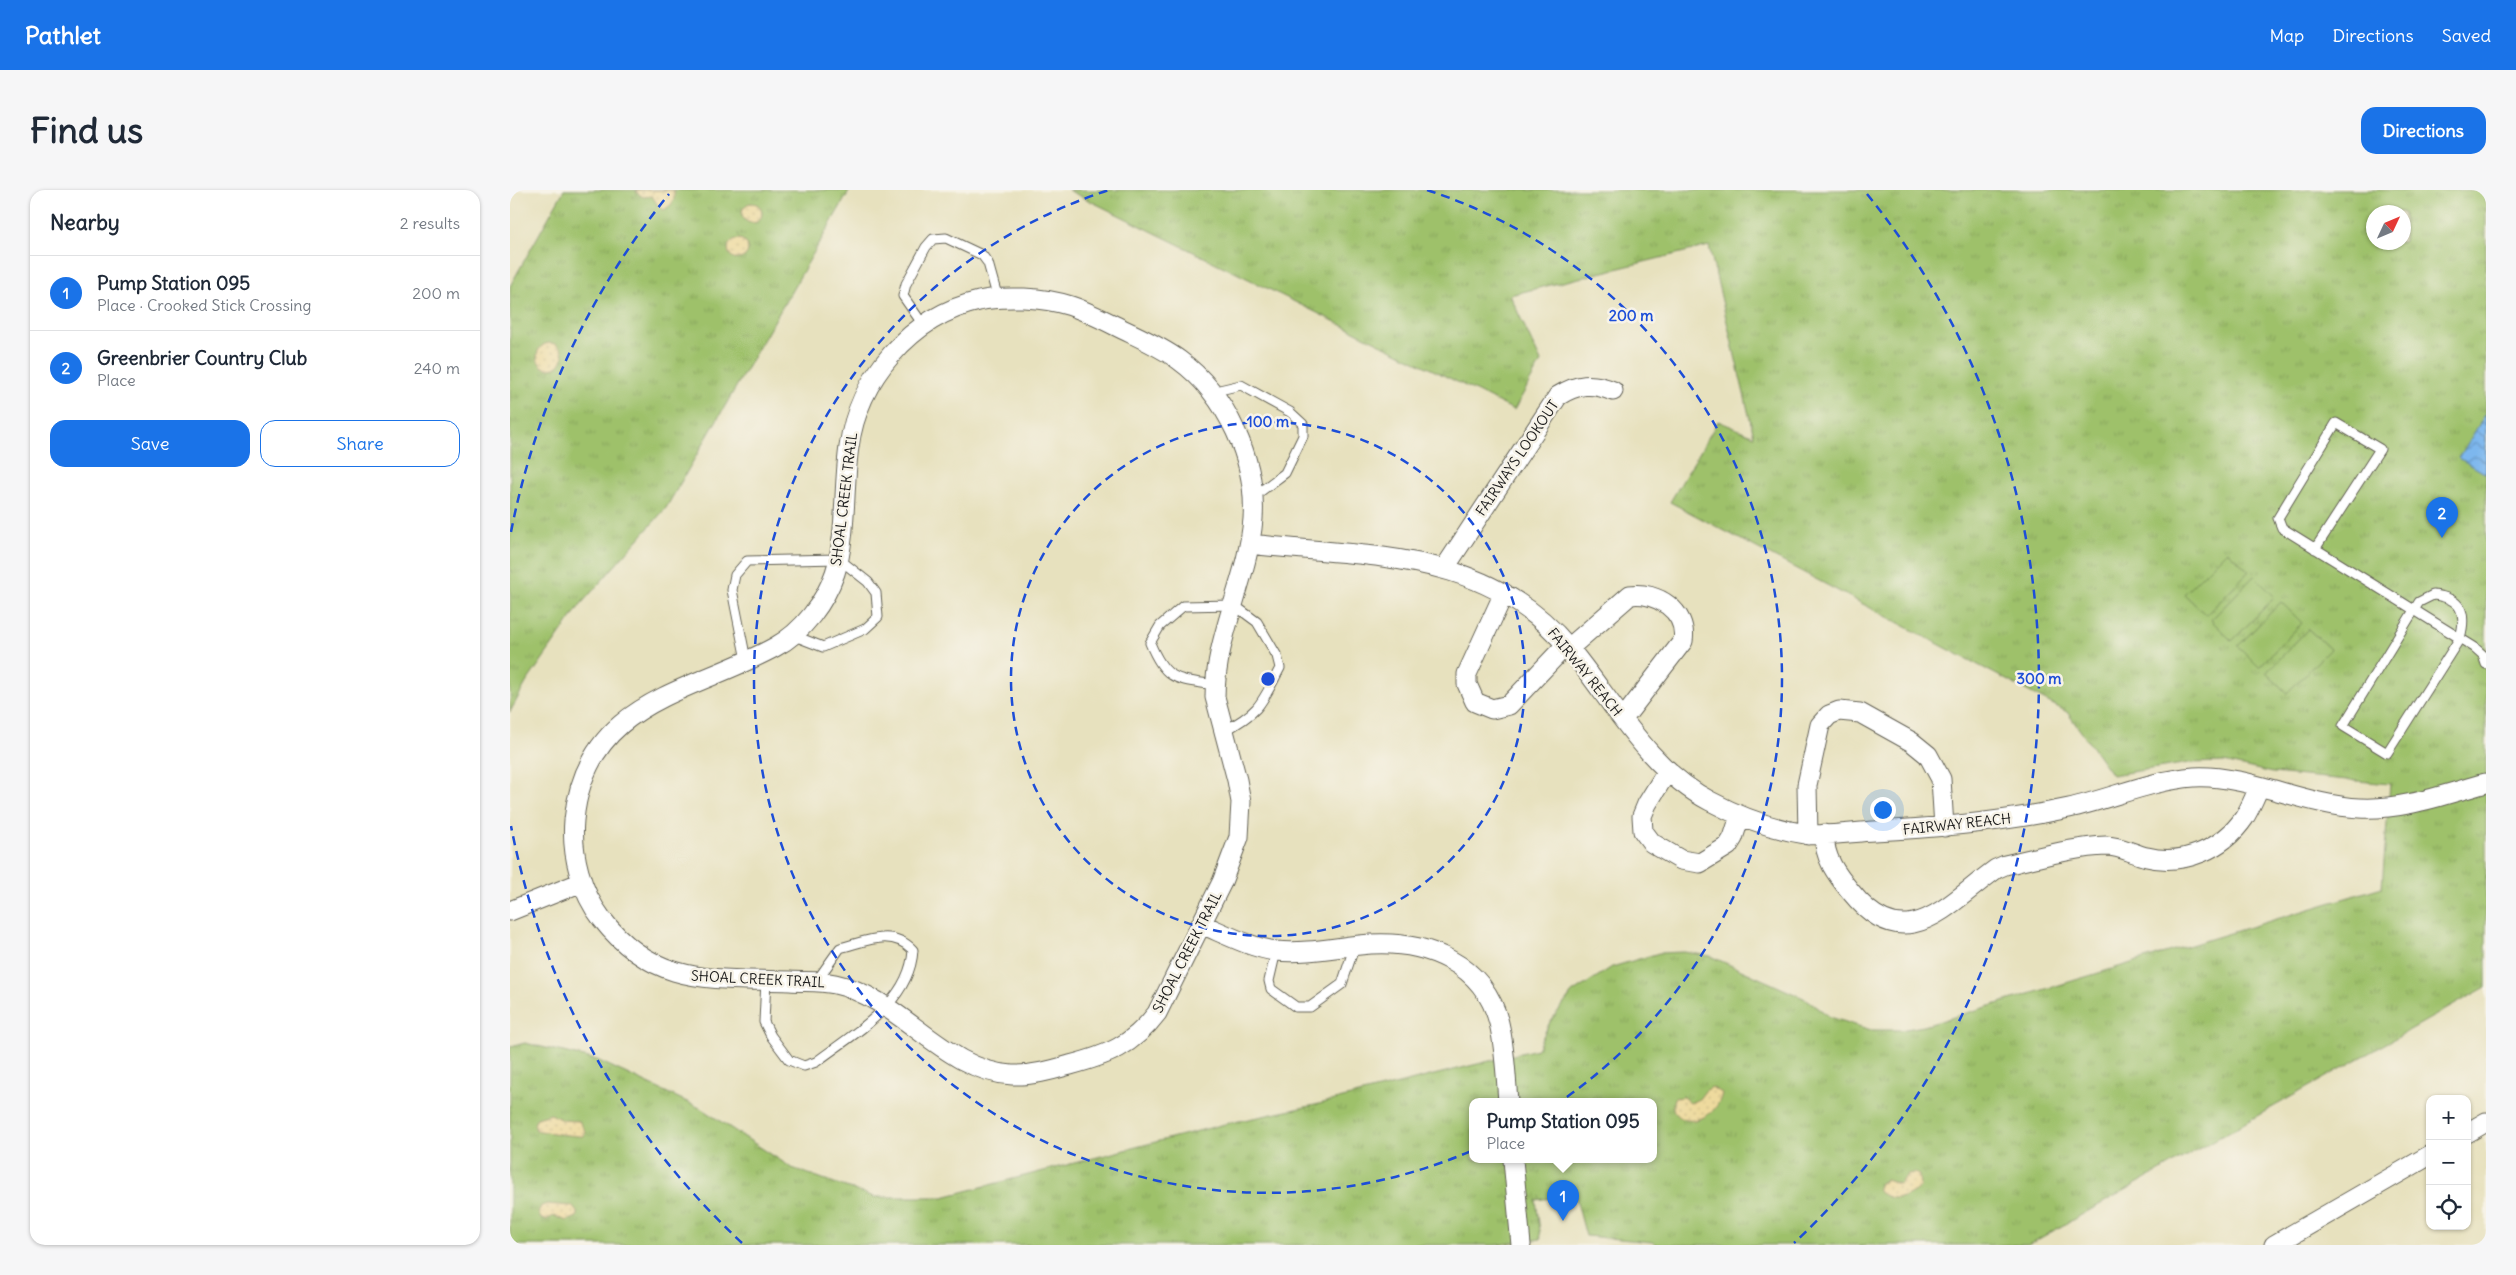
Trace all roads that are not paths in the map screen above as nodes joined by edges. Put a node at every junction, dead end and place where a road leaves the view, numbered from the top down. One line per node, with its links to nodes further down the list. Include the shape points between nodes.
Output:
1 (998, 298): 2 (street, SHOAL CREEK TRAIL, via 952,309); 2 (lane, via 988,263 982,255 946,238 933,239 906,284 903,296); 4 (street, SHOAL CREEK TRAIL, via 1049,299 1070,304 1159,347 1200,377)
2 (924, 326): 8 (street, SHOAL CREEK TRAIL, via 885,361 866,391 853,422)
3 (1613, 391): 9 (street, FAIRWAYS LOOKOUT, via 1584,384 1558,396)
4 (1211, 392): 5 (street, SHOAL CREEK TRAIL, via 1228,416 1240,443); 5 (lane, via 1242,385 1290,412 1303,424 1303,436 1285,473)
5 (1253, 497): 6 (street, SHOAL CREEK TRAIL)
6 (1250, 544): 9 (street, FAIRWAY REACH, via 1406,559); 11 (street, SHOAL CREEK TRAIL)
7 (2315, 549): 7 (lane, via 2380,449 2336,422 2278,518 2282,528); 12 (lane)
8 (839, 559): 13 (street, SHOAL CREEK TRAIL, via 819,605); 13 (lane, via 868,582 876,593 878,617 865,629 823,647); 16 (lane, via 747,561 735,574 732,590)
9 (1444, 569): 10 (street, FAIRWAY REACH)
10 (1504, 593): 15 (street, FAIRWAY REACH, via 1543,621); 15 (street, via 1467,674 1466,684 1475,702 1492,709 1509,705)
11 (1234, 605): 18 (street, SHOAL CREEK TRAIL); 18 (lane, via 1184,606 1160,626 1150,643 1158,662 1175,678); 20 (lane, via 1257,622 1277,656 1280,668 1261,706 1248,718)
12 (2414, 610): 14 (lane); 14 (lane, via 2419,602 2432,595 2452,600 2462,610 2465,621); 14 (lane, via 2343,726 2387,753)
13 (792, 635): 16 (street, SHOAL CREEK TRAIL, via 776,647)
14 (2460, 638): 17 (lane, via 2474,647)
15 (1567, 647): 19 (street, FAIRWAY REACH); 19 (street, via 1630,595 1642,593 1651,596 1673,609 1681,618 1683,641)
16 (746, 660): 27 (street, SHOAL CREEK TRAIL, via 654,700 627,718 604,742 582,781 576,804 574,846)
17 (2486, 664)
18 (1215, 685): 20 (street, SHOAL CREEK TRAIL)
19 (1623, 719): 21 (street, FAIRWAY REACH)
20 (1223, 732): 29 (street, SHOAL CREEK TRAIL, via 1240,794 1240,830 1234,854)
21 (1668, 770): 24 (street, FAIRWAY REACH, via 1705,799); 24 (street, via 1642,816 1642,831 1652,843 1681,860 1700,862 1728,846)
22 (2486, 783): 23 (street, FAIRWAY REACH, via 2436,799 2375,808 2319,802)
23 (2259, 788): 25 (street, FAIRWAY REACH, via 2227,779 2194,777 2021,818); 26 (street, via 2236,828 2222,841 2198,854 2166,860 2106,846 2005,865 1930,918 1914,923 1892,923 1864,909 1831,868)
24 (1740, 816): 26 (street, FAIRWAY REACH)
25 (1944, 827): 26 (street, FAIRWAY REACH); 26 (street, via 1941,780 1928,755 1912,742 1860,713 1839,711 1829,715 1820,725 1807,785)
26 (1816, 834)
27 (582, 882): 28 (street); 32 (street, SHOAL CREEK TRAIL, via 598,914 615,935 630,949 660,967 690,976)
28 (510, 911)
29 (1201, 924): 31 (street, via 1258,947); 34 (street, SHOAL CREEK TRAIL, via 1157,1013 1146,1027 1119,1049 1090,1060 1021,1075 977,1068)
30 (1355, 946): 31 (street); 31 (lane, via 1342,984 1310,1007 1296,1007 1271,989 1269,981); 35 (street, via 1407,944 1425,948 1448,958 1466,971 1481,987 1499,1023)
31 (1276, 950)
32 (766, 980): 33 (street, SHOAL CREEK TRAIL); 34 (lane, via 764,1022 789,1060 804,1066 816,1062)
33 (816, 982): 34 (street, SHOAL CREEK TRAIL, via 836,984); 34 (lane, via 840,948 890,936 904,940 913,950 912,968)
34 (888, 1008)
35 (1508, 1098)
36 (2486, 1122): 37 (street)
37 (2471, 1131)
38 (2426, 1157): 41 (street)
39 (1513, 1163): 40 (street)
40 (1521, 1245)
41 (2274, 1245)

